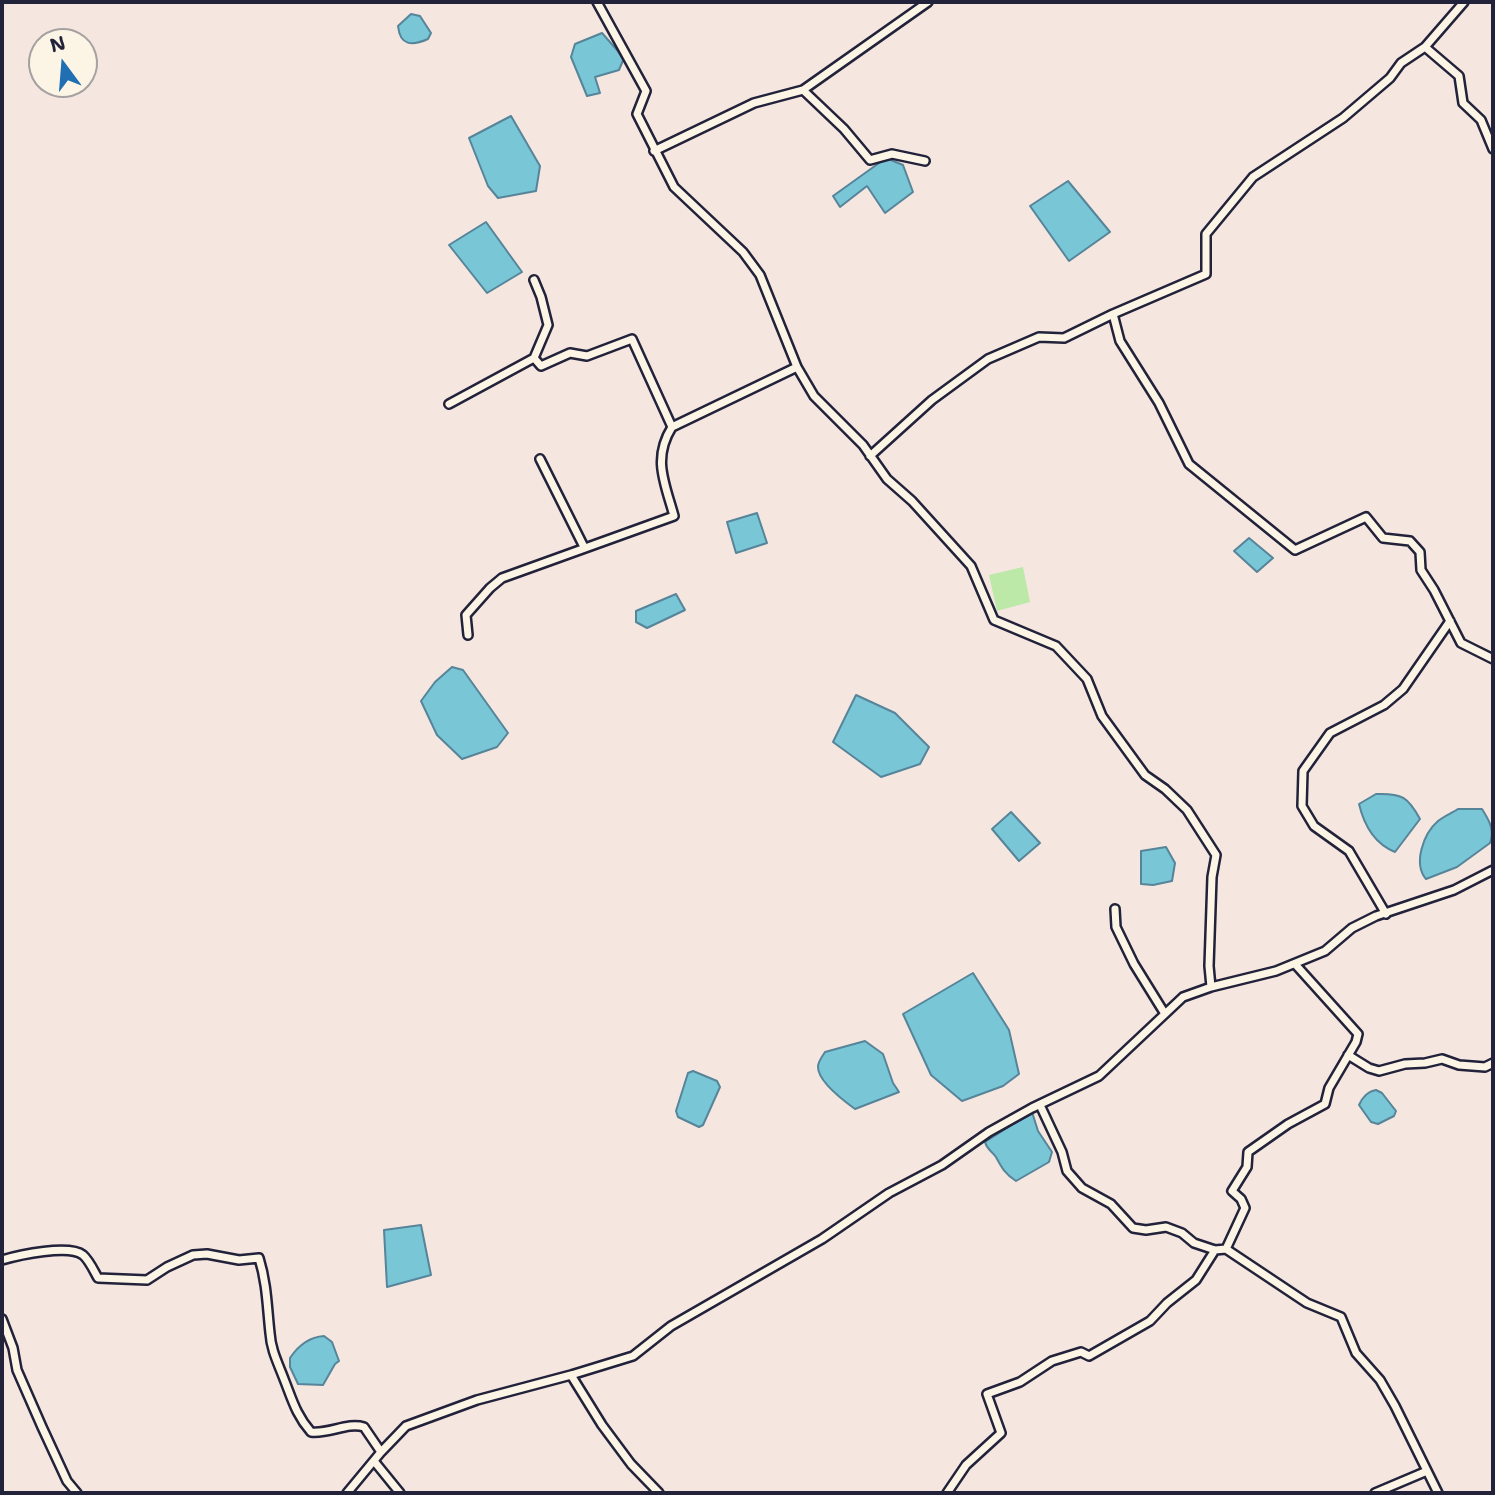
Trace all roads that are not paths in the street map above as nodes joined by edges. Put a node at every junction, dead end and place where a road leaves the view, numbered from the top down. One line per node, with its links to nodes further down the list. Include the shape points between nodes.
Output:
1 (597, 2): 7 (street, via 646,90 637,114)
2 (928, 2): 5 (street)
3 (1464, 2): 4 (street)
4 (1425, 47): 6 (street, via 1459,76 1464,103 1481,120); 10 (street, via 1401,63 1343,118 1254,177 1206,234 1206,274)
5 (803, 90): 7 (street, via 754,103); 8 (street, via 870,160 892,154)
6 (1493, 149)
7 (654, 151): 12 (street, via 674,187 760,275)
8 (925, 161)
9 (534, 280): 11 (street, via 548,325)
10 (1113, 314): 15 (street, via 1064,338 1039,337 988,359 932,400); 18 (street, via 1120,341 1159,403 1189,464 1295,550 1366,517 1383,538 1410,541 1420,552 1421,570)
11 (534, 358): 13 (street); 14 (street, via 541,366 570,353 587,356 632,340)
12 (797, 367): 14 (street); 15 (street, via 814,396)
13 (449, 404)
14 (672, 427): 17 (street, via 660,462 674,516)
15 (870, 456): 25 (street, via 971,566 993,620 1056,646 1087,679 1102,716 1145,775 1187,810 1216,855)
16 (540, 459): 17 (street)
17 (584, 547): 19 (street, via 502,578 466,615)
18 (1450, 621): 20 (street, via 1461,643); 23 (street, via 1403,689 1384,705 1331,733 1303,771 1302,806 1314,825 1349,851)
19 (468, 635)
20 (1493, 659)
21 (1493, 870): 23 (street, via 1454,890)
22 (1115, 909): 26 (street, via 1116,927)
23 (1386, 914): 24 (street, via 1352,928 1325,951)
24 (1295, 964): 25 (street); 27 (street, via 1358,1034)
25 (1210, 987): 26 (street, via 1183,997)
26 (1165, 1014): 29 (street, via 1099,1076)
27 (1348, 1055): 28 (street, via 1379,1071 1442,1059 1459,1065 1485,1067); 30 (street, via 1325,1104 1248,1152 1247,1167 1232,1191 1245,1208)
28 (1493, 1063)
29 (1040, 1105): 31 (street, via 1067,1171 1082,1188 1111,1204 1133,1228 1166,1227); 34 (street, via 889,1193 781,1265 671,1326 633,1356)
30 (1226, 1249): 31 (street); 37 (street, via 1307,1303 1341,1317 1356,1353 1387,1392)
31 (1215, 1250): 42 (street, via 1196,1280 1150,1321 1089,1356 1081,1352 1052,1361 1020,1382 987,1394 1001,1433 966,1465)
32 (2, 1260): 35 (street, via 35,1252 74,1251 84,1255 98,1278 147,1280 193,1255 259,1258 274,1358 301,1420 311,1432 364,1427)
33 (2, 1320): 38 (street, via 37,1416)
34 (571, 1375): 35 (street, via 477,1400 405,1426); 41 (street, via 631,1464)
35 (381, 1452): 36 (street)
36 (373, 1461): 39 (street); 40 (street)
37 (1427, 1471): 43 (street); 44 (street)
38 (77, 1493)
39 (347, 1493)
40 (400, 1493)
41 (659, 1493)
42 (947, 1493)
43 (1375, 1493)
44 (1438, 1493)

